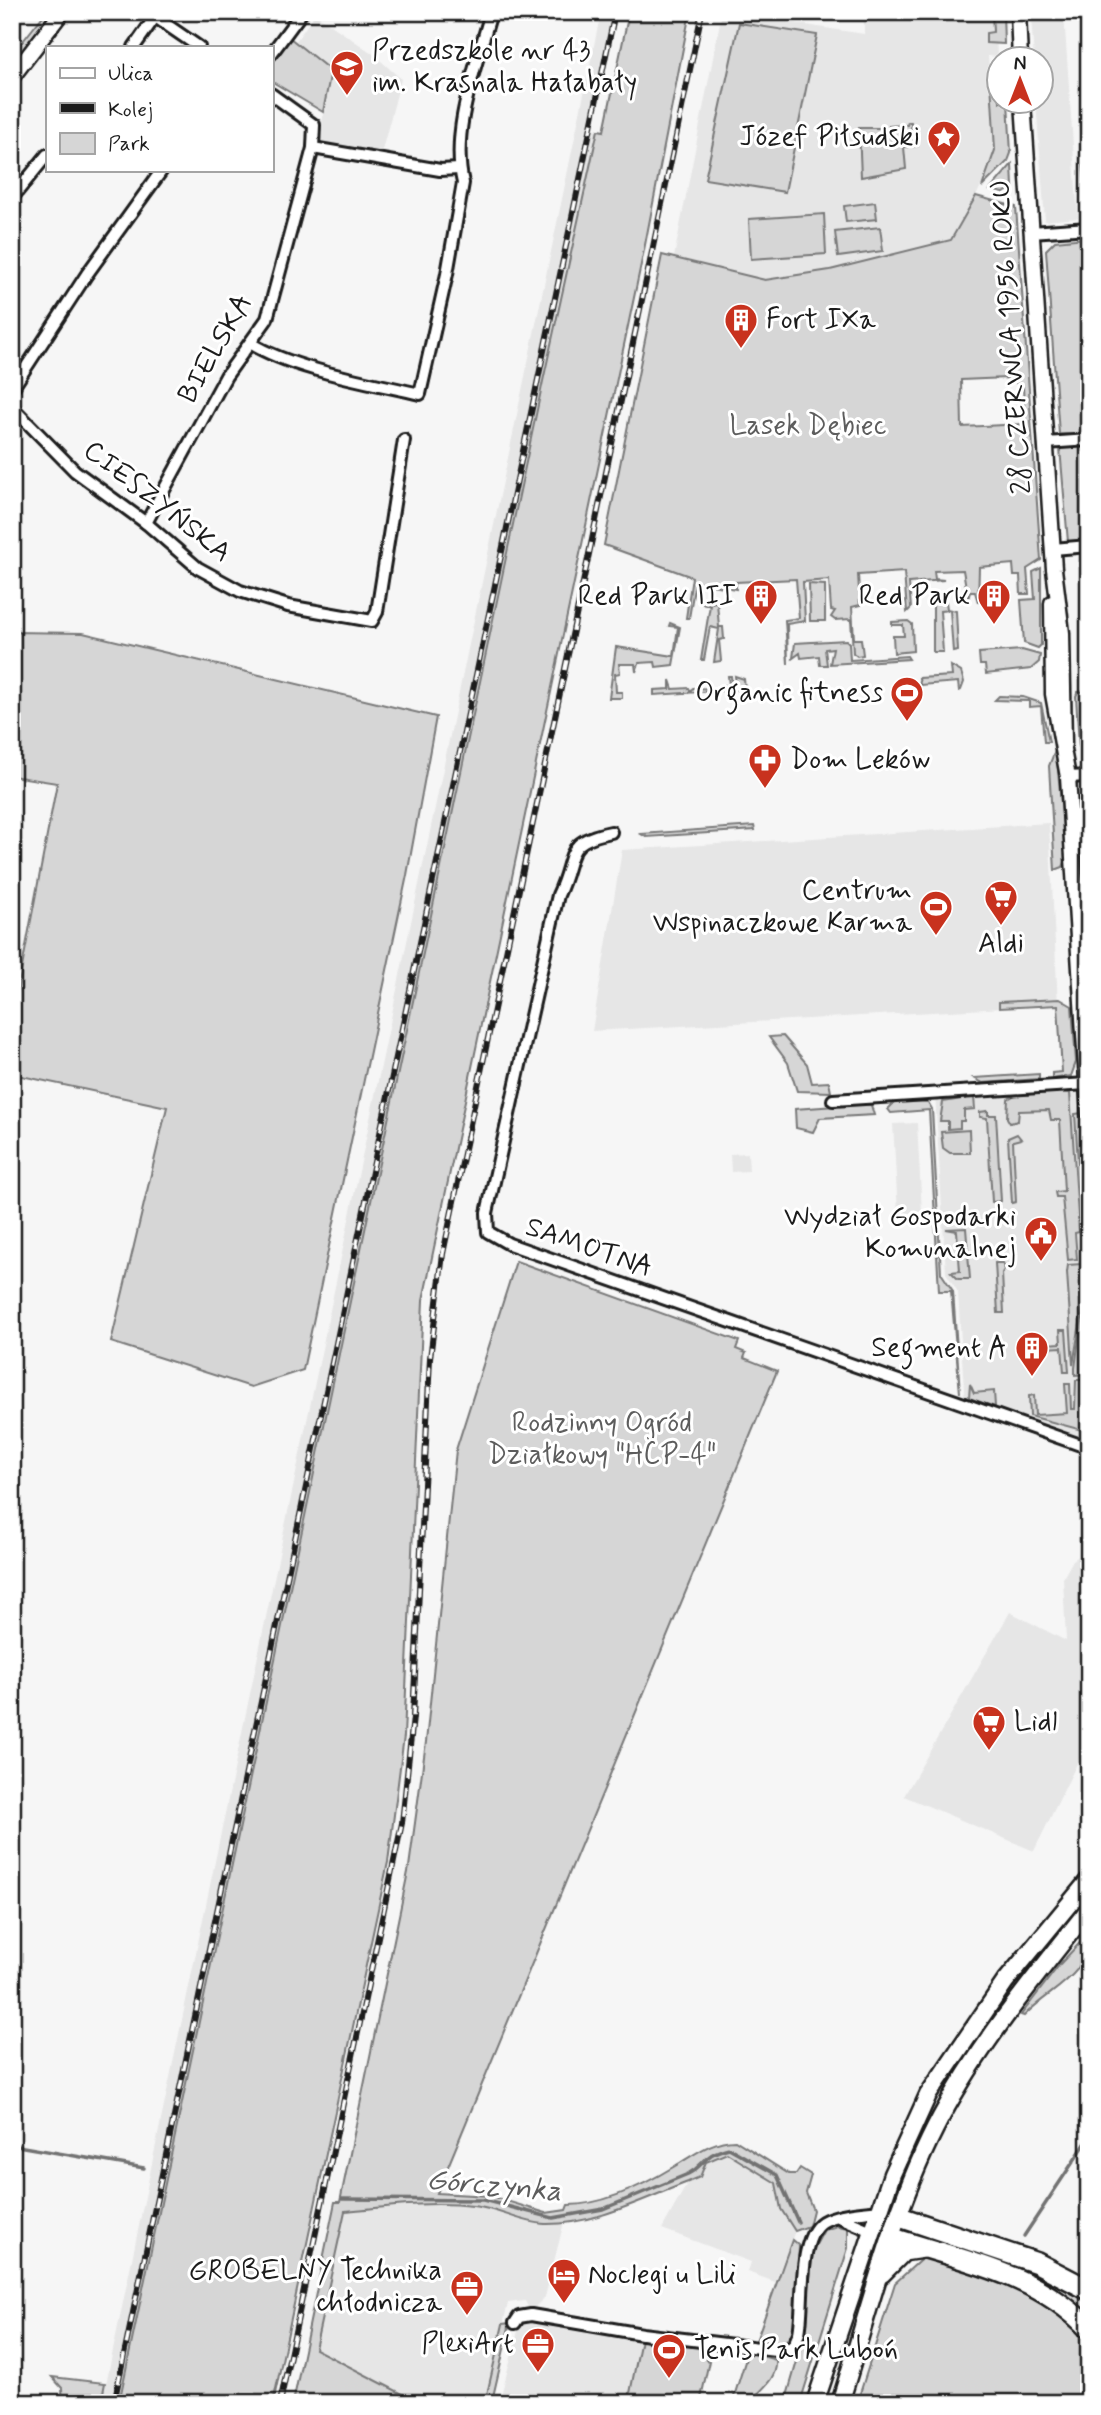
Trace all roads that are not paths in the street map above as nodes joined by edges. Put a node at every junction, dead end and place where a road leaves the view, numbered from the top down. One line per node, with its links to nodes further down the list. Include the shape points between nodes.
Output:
1 (62, 12): 10 (street)
2 (302, 12): 9 (street)
3 (491, 12): 15 (street, via 462,127)
4 (1018, 12): 8 (street)
5 (152, 15): 6 (street); 7 (street)
6 (135, 46)
7 (198, 46)
8 (1019, 46)
9 (273, 51)
10 (12, 77)
11 (273, 95): 13 (street, via 314,125)
12 (1024, 116): 19 (street, 28 CZERWCA 1956 ROKU)
13 (313, 148): 15 (street, via 440,170); 20 (street, BIELSKA, via 267,318)
14 (46, 156): 17 (street)
15 (460, 169): 20 (street, via 463,183 420,394 347,377)
16 (161, 172): 21 (street)
17 (12, 198)
18 (1089, 228): 19 (street)
19 (1031, 232): 25 (street, 28 CZERWCA 1956 ROKU)
20 (250, 343): 26 (street, BIELSKA, via 226,376)
21 (12, 390)
22 (12, 407): 26 (street, CIESZYŃSKA, via 75,471)
23 (404, 440): 26 (street, CIESZYŃSKA, via 372,621 288,606 240,591 198,568)
24 (1089, 440): 25 (street)
25 (1046, 443): 28 (street, 28 CZERWCA 1956 ROKU)
26 (146, 523)
27 (1089, 546): 28 (street)
28 (1053, 549): 30 (street, 28 CZERWCA 1956 ROKU, via 1053,694)
29 (1089, 776): 30 (street)
30 (1068, 777): 32 (street, 28 CZERWCA 1956 ROKU)
31 (611, 832): 35 (street, SAMOTNA, via 585,837 575,847 558,895 487,1213 488,1232 509,1244)
32 (1087, 1084): 33 (street); 34 (street, 28 CZERWCA 1956 ROKU)
33 (833, 1100)
34 (1089, 1114)
35 (1089, 1448)
36 (1089, 1880): 38 (main road, via 1032,1945 938,2077 914,2123)
37 (1089, 1909): 40 (main road, via 993,2032 951,2099 924,2152)
38 (880, 2210): 39 (street); 40 (main road); 41 (main road)
39 (839, 2217): 41 (street); 45 (street, via 823,2221 809,2239 799,2333 794,2345 784,2351 531,2315 519,2317)
40 (900, 2217): 43 (main road); 44 (highway, via 1037,2263)
41 (870, 2239): 43 (main road); 47 (main road)
42 (925, 2248): 43 (highway); 43 (highway); 46 (highway, via 1024,2282 1065,2307)
43 (887, 2255): 48 (main road)
44 (1089, 2290)
45 (515, 2323)
46 (1089, 2329)
47 (815, 2403)
48 (839, 2403)

